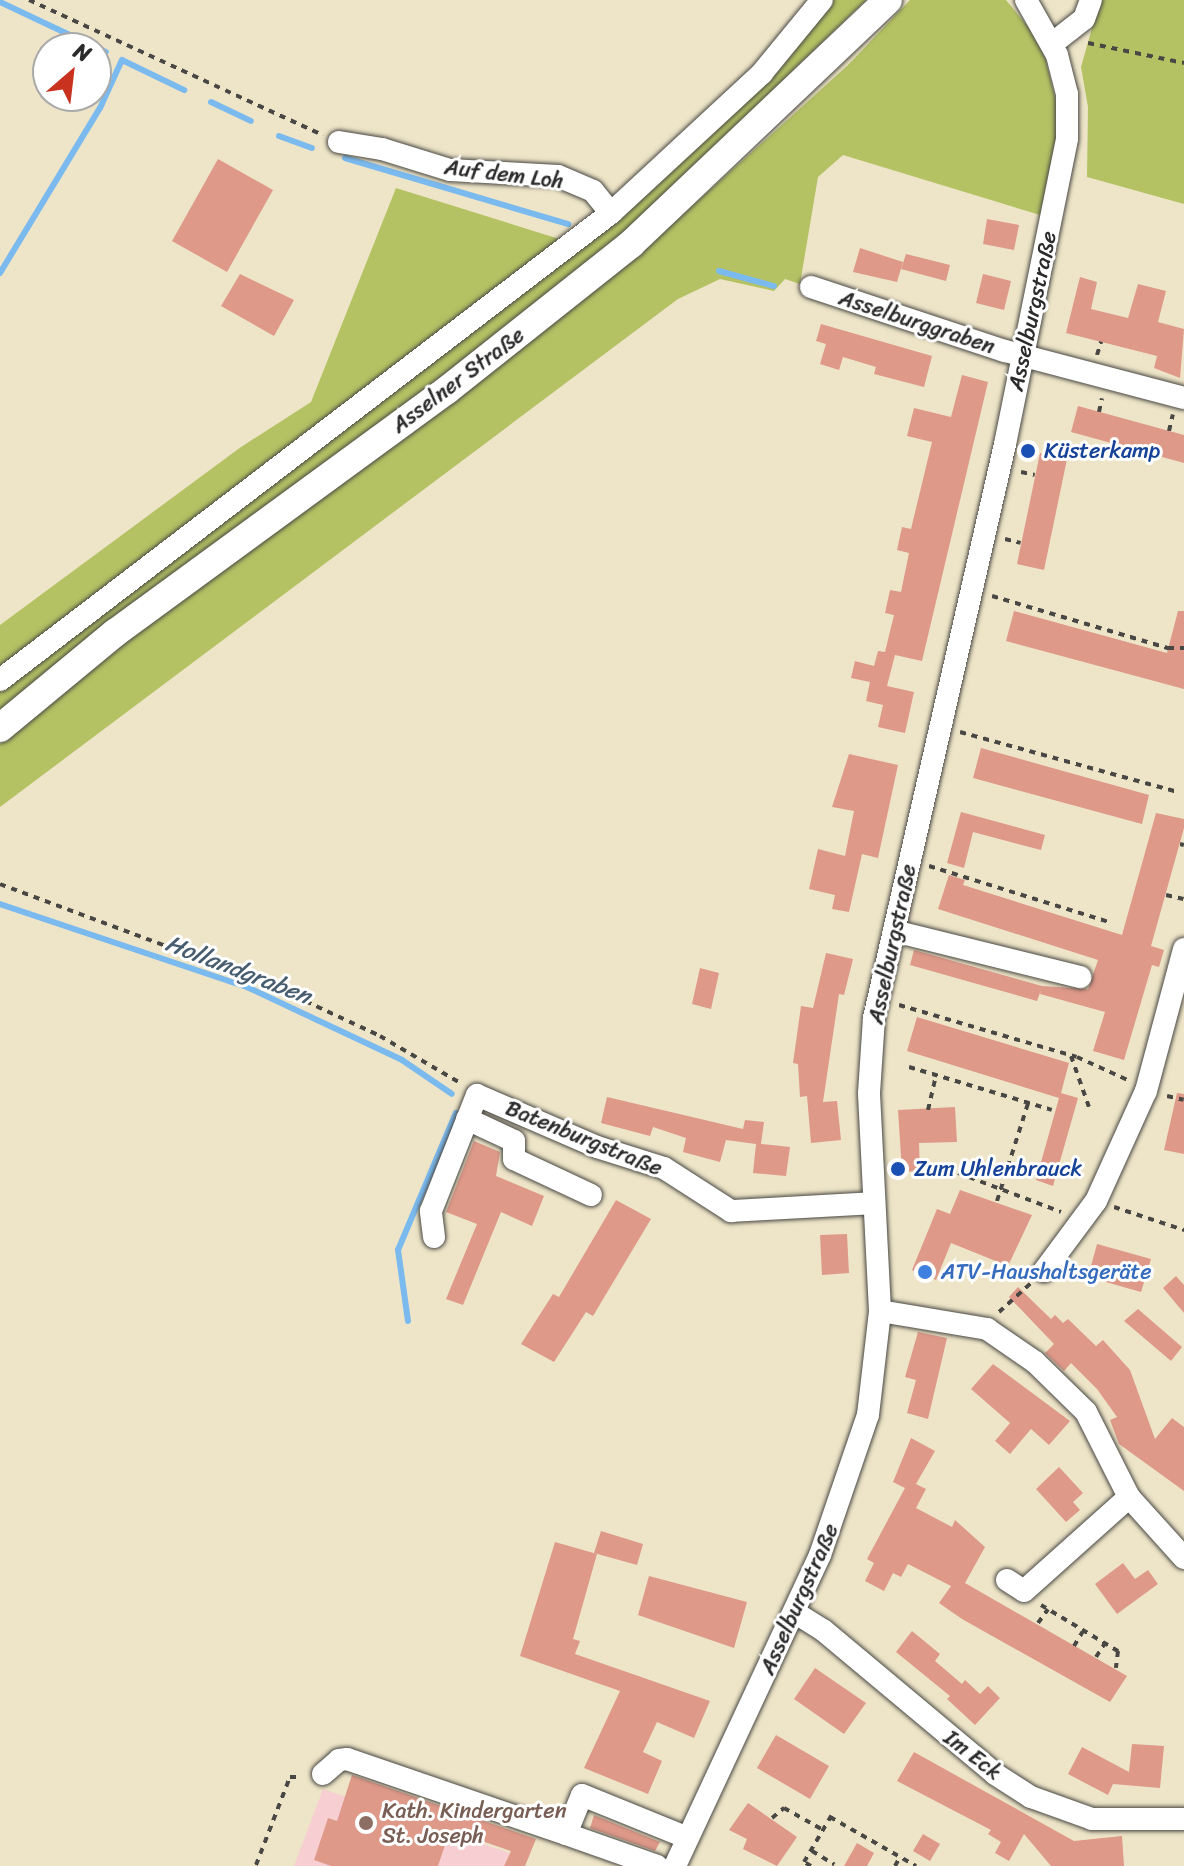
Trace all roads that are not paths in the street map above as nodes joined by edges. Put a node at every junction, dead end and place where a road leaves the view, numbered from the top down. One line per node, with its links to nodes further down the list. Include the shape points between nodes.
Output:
1 (822, 0): 7 (street, via 762,73)
2 (888, 0): 12 (main road, Asselner Straße, via 783,105 620,253 447,390 150,607)
3 (1091, 0): 5 (street, via 1074,29)
4 (1025, 2): 5 (street, Asselburgstraße)
5 (1053, 43): 9 (street, Asselburgstraße, via 1067,94 1067,138)
6 (339, 142): 7 (street, Auf dem Loh, via 450,170 558,176 593,191)
7 (611, 213): 11 (street)
8 (811, 287): 9 (street, Asselburggraben)
9 (1023, 356): 10 (street); 13 (street, Asselburgstraße)
10 (1179, 404)
11 (0, 680)
12 (0, 728)
13 (894, 931): 15 (street); 18 (street, Asselburgstraße, via 874,1018 869,1093)
14 (1184, 949): 20 (street, via 1146,1091 1096,1201)
15 (1080, 977)
16 (467, 1119): 17 (street, via 514,1141 514,1159); 18 (street, Batenburgstraße, via 477,1095 597,1147 664,1168 731,1211); 19 (street, via 431,1211)
17 (591, 1195)
18 (874, 1203): 21 (street, Asselburgstraße)
19 (434, 1237)
20 (1044, 1271)
21 (880, 1311): 22 (street, via 987,1329 1035,1362 1086,1412); 25 (street, Asselburgstraße, via 864,1428 834,1523)
22 (1129, 1497): 23 (street); 24 (street)
23 (1184, 1558)
24 (1016, 1586)
25 (794, 1612): 27 (street, Im Eck, via 823,1630 995,1774 1031,1797 1092,1819); 29 (street, Asselburgstraße)
26 (323, 1774): 28 (street, via 347,1759)
27 (1184, 1819)
28 (566, 1834): 29 (street, via 582,1795); 30 (street)
29 (688, 1838): 30 (street, Asselburgstraße)
30 (673, 1865)

